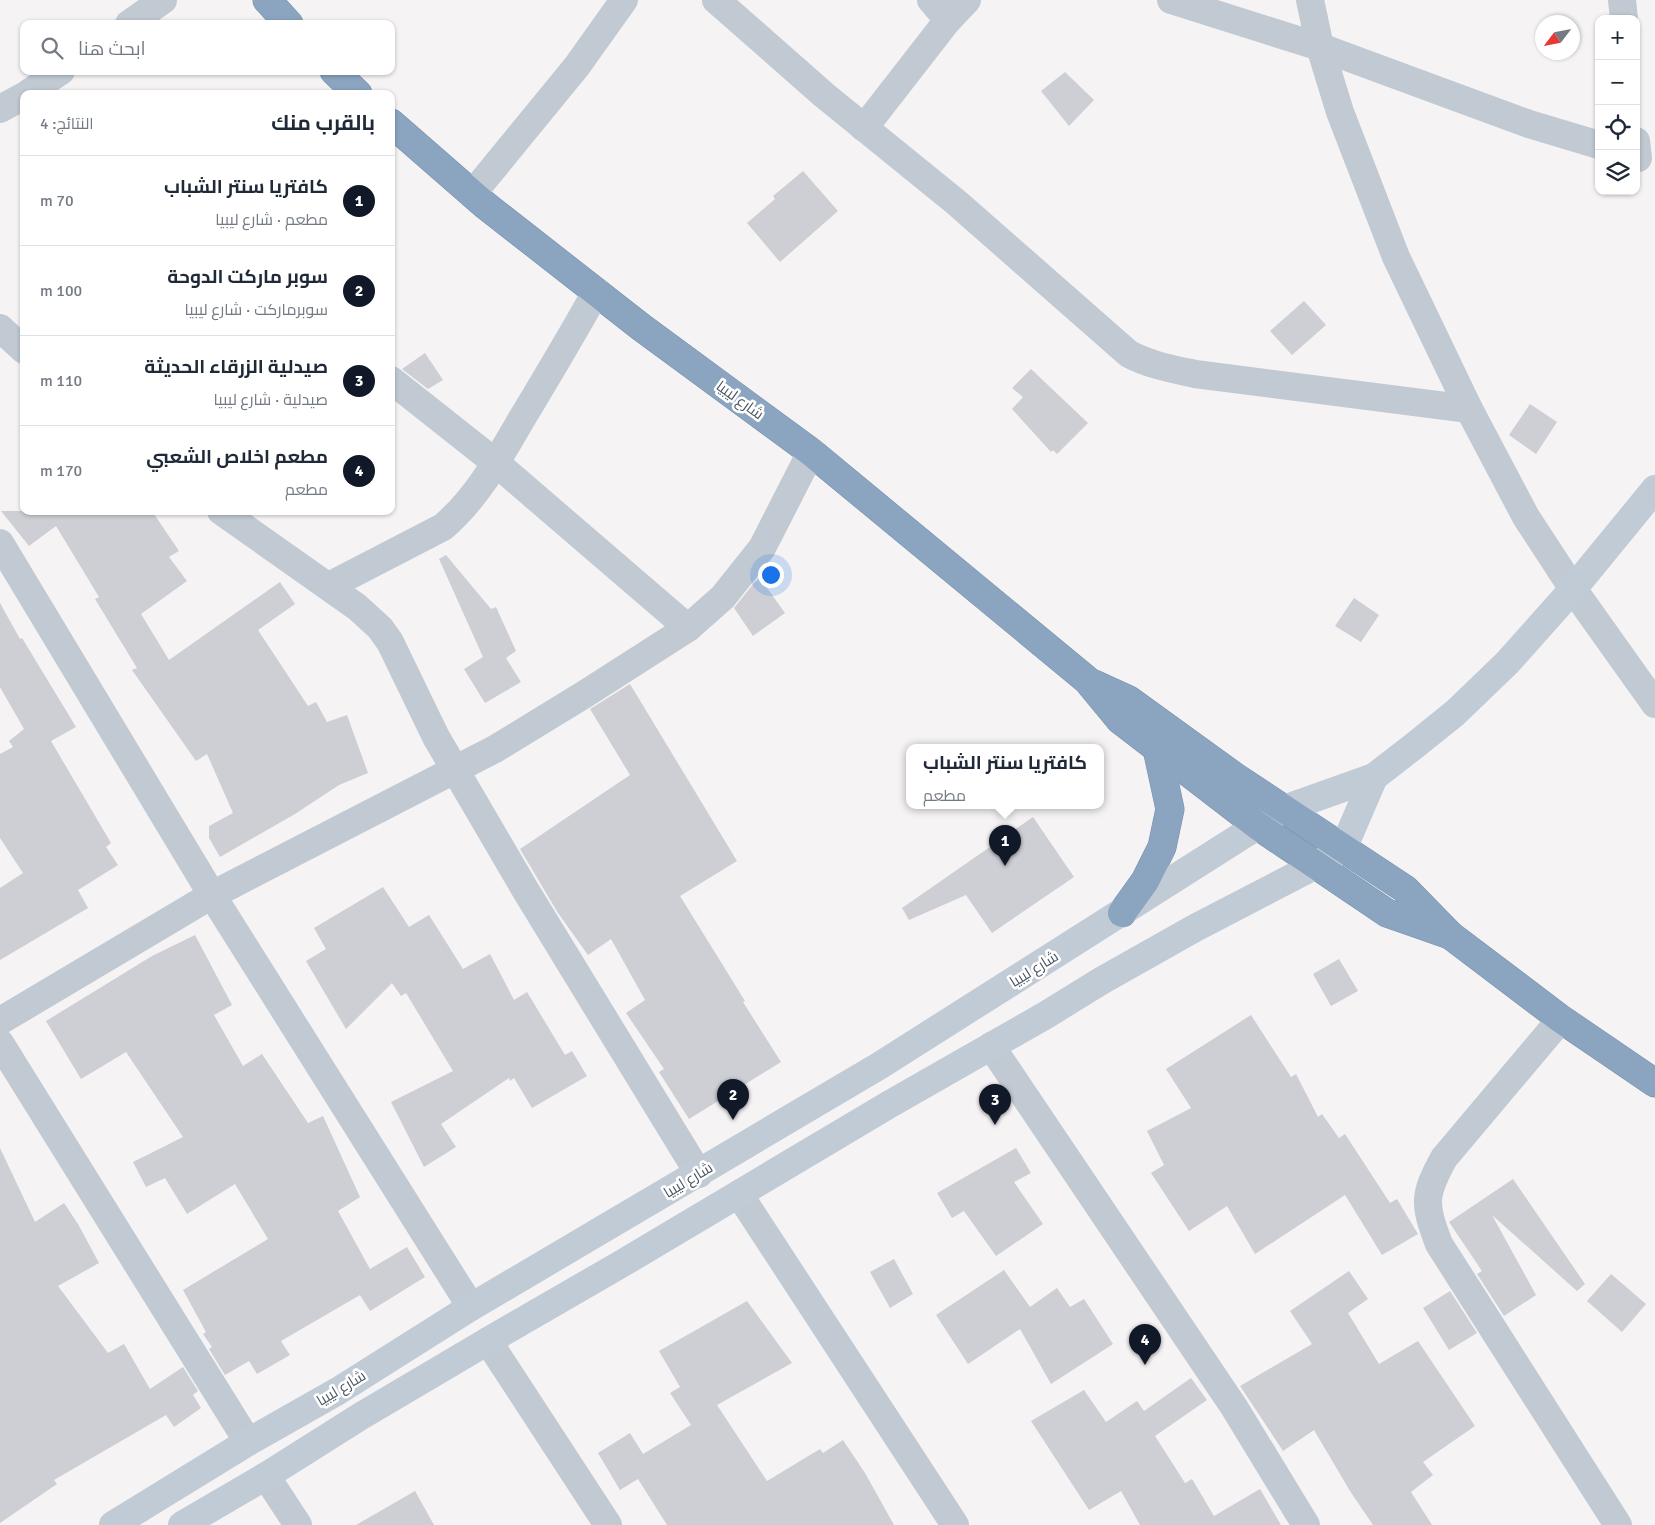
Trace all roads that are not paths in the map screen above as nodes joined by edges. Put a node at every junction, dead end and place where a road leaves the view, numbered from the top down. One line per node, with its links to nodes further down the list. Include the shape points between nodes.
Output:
1 (163, 0): 11 (street)
2 (267, 0): 12 (highway)
3 (624, 0): 24 (street, via 577,66)
4 (716, 0): 22 (street)
5 (930, 0): 13 (street)
6 (967, 0): 13 (street)
7 (1170, 0): 14 (street)
8 (1310, 0): 14 (street)
9 (1622, 0): 10 (street)
10 (1624, 15)
11 (135, 20)
12 (285, 20)
13 (948, 20): 22 (street)
14 (1320, 46): 23 (street, via 1529,124); 29 (street, via 1340,112 1396,257)
15 (56, 75): 17 (street)
16 (338, 75): 18 (highway)
17 (37, 90)
18 (354, 90)
19 (20, 99): 20 (street)
20 (0, 109)
21 (395, 126): 24 (highway, شارع ليبيا)
22 (864, 128): 29 (street, via 957,203 1129,354 1145,362 1196,374)
23 (1595, 144)
24 (473, 193): 25 (highway, شارع ليبيا)
25 (596, 292): 30 (highway, شارع ليبيا); 31 (street)
26 (0, 328): 27 (street)
27 (20, 346)
28 (397, 391): 31 (street)
29 (1469, 409): 36 (street, via 1526,517)
30 (811, 452): 37 (street, via 762,548 723,596); 38 (highway, شارع ليبيا)
31 (496, 463): 35 (street, via 458,515 443,527); 37 (street)
32 (1655, 489): 36 (main road)
33 (227, 515): 35 (street)
34 (0, 543): 47 (street)
35 (329, 586): 41 (street, via 380,628 390,642 436,737)
36 (1573, 589): 39 (street); 42 (main road, via 1507,663 1455,713)
37 (688, 628): 41 (street, via 585,694)
38 (1087, 680): 40 (highway, شارع ليبيا, via 1120,720); 43 (highway, شارع ليبيا, via 1129,700)
39 (1655, 704)
40 (1157, 749): 44 (highway, شارع ليبيا); 48 (highway, via 1170,809 1162,847 1145,881)
41 (456, 770): 47 (street); 55 (street)
42 (1374, 777): 43 (main road); 45 (main road)
43 (1284, 810): 44 (main road, شارع ليبيا); 45 (highway, شارع ليبيا)
44 (1258, 826): 46 (highway, شارع ليبيا); 48 (main road, شارع ليبيا)
45 (1343, 849): 46 (main road); 49 (highway, شارع ليبيا, via 1405,889)
46 (1316, 865): 49 (highway, شارع ليبيا, via 1388,913); 53 (main road, via 1101,981)
47 (212, 895): 51 (street); 57 (street)
48 (1122, 913): 55 (main road, شارع ليبيا, via 888,1061)
49 (1450, 935): 50 (highway)
50 (1561, 1019): 54 (highway); 67 (street, via 1444,1158 1431,1182 1427,1200 1430,1221 1440,1244)
51 (0, 1021)
52 (0, 1043): 59 (street)
53 (992, 1046): 56 (main road); 66 (street, via 1234,1407)
54 (1655, 1083)
55 (699, 1174): 57 (main road, شارع ليبيا)
56 (739, 1194): 58 (main road); 65 (street)
57 (471, 1307): 59 (main road, شارع ليبيا, via 338,1391)
58 (488, 1341): 60 (main road); 64 (street)
59 (248, 1442): 61 (main road, شارع ليبيا)
60 (266, 1476): 62 (main road); 63 (street)
61 (113, 1525)
62 (182, 1525)
63 (298, 1525)
64 (608, 1525)
65 (955, 1525)
66 (1306, 1525)
67 (1618, 1525)

